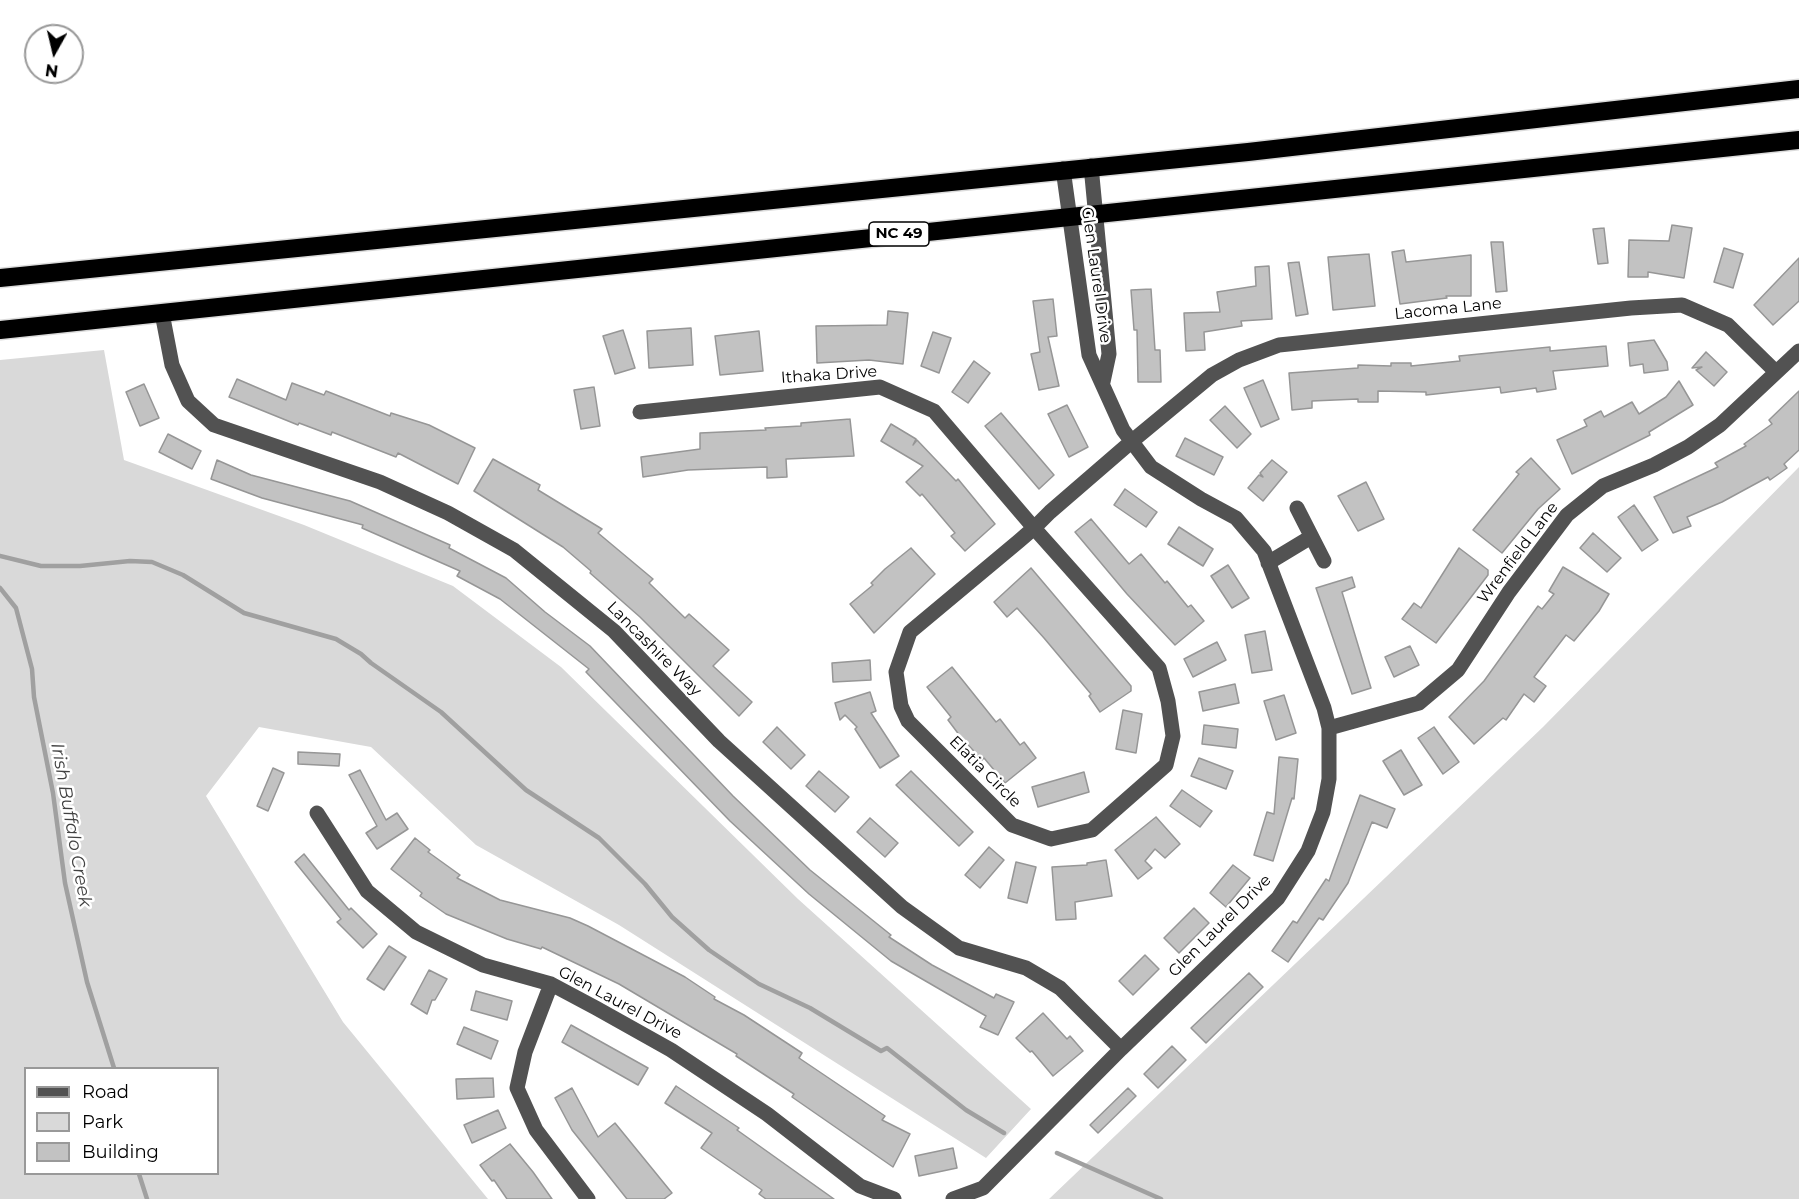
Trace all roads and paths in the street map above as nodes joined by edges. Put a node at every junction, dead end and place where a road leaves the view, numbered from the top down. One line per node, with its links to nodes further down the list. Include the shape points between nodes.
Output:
1 (1799, 90): 3 (highway)
2 (1799, 140): 5 (highway, NC 49)
3 (1091, 166): 4 (highway); 5 (street, Glen Laurel Drive)
4 (1063, 169): 6 (street, Glen Laurel Drive); 7 (highway)
5 (1096, 213): 6 (highway, NC 49); 12 (street, Glen Laurel Drive, via 1109,354)
6 (1070, 216): 8 (highway, NC 49); 12 (street, Glen Laurel Drive, via 1086,344)
7 (0, 278)
8 (162, 313): 9 (highway, NC 49); 23 (street, Lancashire Way, via 172,365 188,401 214,425 380,482 448,513 514,550 614,631 719,741 902,908 959,948 1026,968 1059,988)
9 (0, 330)
10 (1799, 351): 11 (street, Wrenfield Lane)
11 (1776, 372): 14 (street, Lacoma Lane, via 1728,325 1683,305 1279,345 1212,375); 20 (street, Wrenfield Lane, via 1720,425 1654,465 1604,486 1567,515 1509,592 1458,670 1419,703)
12 (1103, 382): 14 (street, Glen Laurel Drive)
13 (640, 412): 16 (street, Ithaka Drive, via 880,387 934,411)
14 (1131, 442): 16 (street, Elatia Circle); 19 (street, Glen Laurel Drive, via 1151,467 1236,518 1264,551)
15 (1297, 508): 17 (street)
16 (1034, 528): 16 (street, Elatia Circle, via 910,632 896,672 901,706 908,721 1012,825 1051,839 1092,830 1166,765 1173,736 1159,668)
17 (1311, 537): 18 (street); 19 (street)
18 (1324, 561)
19 (1268, 563): 20 (street, Glen Laurel Drive)
20 (1329, 728): 23 (street, Glen Laurel Drive, via 1329,779 1323,813 1308,851 1278,898)
21 (317, 813): 22 (street, Glen Laurel Drive, via 367,891 416,932 483,965)
22 (551, 984): 24 (street, via 525,1052 517,1088 536,1130); 25 (street, Glen Laurel Drive, via 671,1050 766,1114 860,1186)
23 (1121, 1048): 26 (street, Glen Laurel Drive, via 983,1188)
24 (588, 1199)
25 (894, 1199)
26 (953, 1199)

